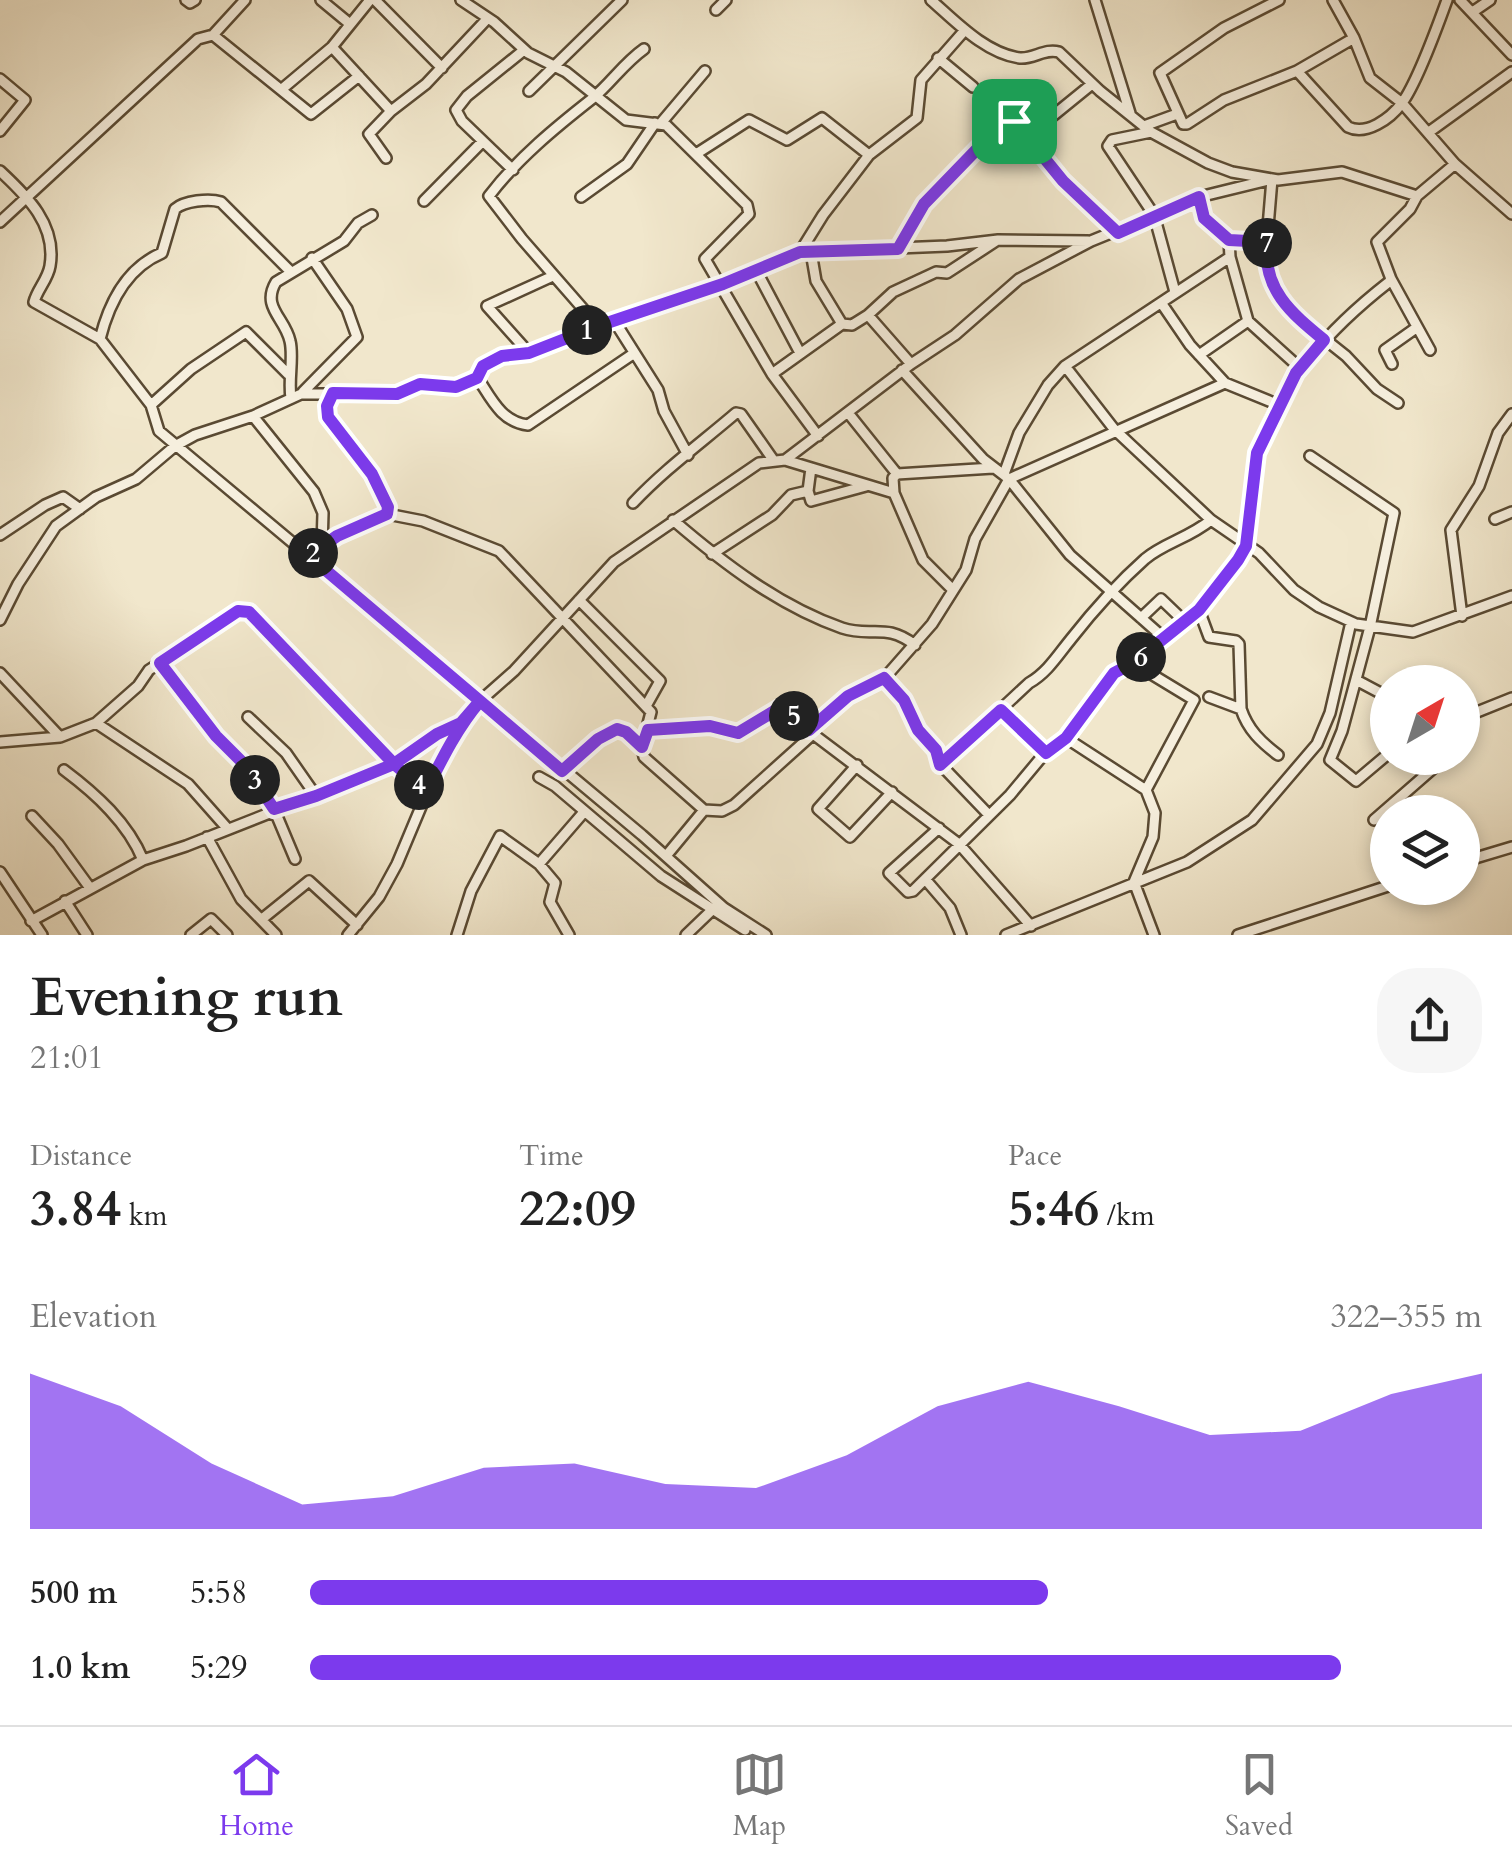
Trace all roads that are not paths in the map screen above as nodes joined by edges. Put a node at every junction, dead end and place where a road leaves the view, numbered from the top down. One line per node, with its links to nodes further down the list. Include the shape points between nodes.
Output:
1 (186, 0): 2 (street)
2 (194, 0)
3 (245, 0): 21 (street)
4 (321, 0): 19 (street)
5 (373, 0): 19 (street); 29 (street)
6 (622, 0): 28 (street)
7 (726, 0): 16 (street)
8 (931, 0): 20 (street)
9 (1096, 0): 43 (street)
10 (1279, 0): 42 (street, via 1224,28 1160,74)
11 (1333, 0): 22 (street)
12 (1447, 0): 40 (street)
13 (1460, 0): 17 (street)
14 (1490, 0): 17 (street)
15 (467, 2): 18 (street)
16 (716, 10)
17 (1474, 12): 26 (street)
18 (488, 18): 25 (street); 29 (street)
19 (350, 24): 23 (street)
20 (965, 30): 27 (street); 35 (street, via 1015,57 1059,52)
21 (213, 35): 37 (street); 57 (street, via 198,40)
22 (1354, 38): 30 (street); 40 (street, via 1370,78)
23 (332, 46): 33 (street); 37 (street)
24 (644, 49): 39 (street)
25 (524, 50): 28 (street); 49 (street, via 457,106)
26 (1512, 55)
27 (938, 58): 36 (street); 51 (street, via 921,80 918,118)
28 (554, 66): 38 (street); 39 (street)
29 (442, 68): 41 (street)
30 (1297, 70): 40 (street, via 1356,131); 42 (street, via 1224,100 1187,124)
31 (705, 71): 44 (street)
32 (1512, 72): 47 (street)
33 (359, 76): 37 (street, via 311,114); 41 (street)
34 (0, 79): 46 (street, via 25,100)
35 (1092, 84): 43 (street); 48 (street)
36 (973, 87)
37 (282, 89)
38 (530, 91)
39 (596, 96): 44 (street, via 631,123); 54 (street)
40 (1402, 103): 47 (street)
41 (391, 111): 52 (street, via 369,134)
42 (1177, 114): 45 (street)
43 (1130, 116): 45 (street)
44 (658, 123): 50 (street); 59 (street, via 627,164)
45 (1148, 129): 56 (street, via 1208,163); 64 (street, via 1108,146)
46 (0, 131)
47 (1428, 132): 53 (street)
48 (1028, 136): 66 (street); 71 (street, via 1014,121 982,144 924,204)
49 (482, 142): 54 (street); 61 (street)
50 (696, 154): 51 (street, via 749,120 788,140 822,118); 79 (street, via 749,209 706,254)
51 (869, 155): 72 (street, via 823,216)
52 (386, 158)
53 (1455, 164): 58 (street); 63 (street)
54 (513, 170): 77 (street, via 489,196)
55 (0, 171): 57 (street)
56 (1272, 179): 58 (street, via 1342,172); 60 (street); 70 (street)
57 (27, 196): 65 (street); 88 (street, via 45,221 50,265 34,302)
58 (1417, 196): 78 (street, via 1377,242)
59 (581, 197)
60 (1199, 197): 64 (street); 68 (street, via 1204,218)
61 (424, 201)
62 (372, 214): 74 (street, via 347,239)
63 (1512, 214)
64 (1154, 215): 66 (street); 80 (street)
65 (0, 222)
66 (1118, 233): 69 (street)
67 (998, 240): 69 (street); 71 (street); 82 (street, via 946,274 936,272 893,292)
68 (1229, 240): 70 (street); 73 (street)
69 (1091, 241): 97 (street, via 1019,279 955,336)
70 (1267, 242): 89 (street, via 1266,270 1285,304)
71 (898, 249): 72 (street)
72 (806, 252): 75 (street); 85 (street)
73 (1230, 257): 80 (street); 83 (street)
74 (312, 258): 76 (street); 104 (street, via 347,309 357,337)
75 (756, 270): 79 (street); 92 (street)
76 (291, 272): 88 (street, via 221,202 180,205 162,253 128,278); 99 (street, via 276,282 270,297 292,345)
77 (553, 276): 86 (street); 91 (street, via 487,306)
78 (1391, 279): 87 (street); 89 (street)
79 (723, 284): 84 (street); 100 (street)
80 (1175, 292): 81 (street)
81 (1162, 304): 94 (street); 96 (street)
82 (868, 316): 85 (street); 97 (street)
83 (1248, 320): 94 (street); 98 (street)
84 (615, 322): 86 (street); 93 (street)
85 (842, 324): 92 (street)
86 (598, 326): 91 (street)
87 (1416, 328): 90 (street); 95 (street, via 1385,350)
88 (100, 339): 106 (street)
89 (1324, 340): 98 (street); 105 (street)
90 (1430, 350)
91 (529, 353): 101 (street, via 502,356 483,366)
92 (800, 353): 100 (street)
93 (633, 354): 101 (street, via 528,425 502,414); 114 (street)
94 (1199, 354): 102 (street)
95 (1392, 364)
96 (1065, 366): 111 (street); 120 (street, via 1018,432)
97 (906, 367): 108 (street); 118 (street)
98 (1300, 368): 107 (street)
99 (288, 374): 104 (street); 106 (street, via 246,332)
100 (772, 374): 112 (street)
101 (477, 378): 103 (street, via 456,387 416,385 397,394)
102 (1225, 383): 107 (street); 111 (street)
103 (333, 393): 104 (street); 127 (street, via 328,417 372,474)
104 (296, 396): 110 (street)
105 (1398, 403)
106 (152, 405): 113 (street, via 159,431)
107 (1279, 405): 133 (street, via 1254,464)
108 (849, 414): 112 (street); 119 (street)
109 (1512, 414): 141 (street, via 1450,534)
110 (253, 416): 113 (street); 132 (street, via 314,492)
111 (1116, 430): 120 (street); 130 (street)
112 (818, 436): 116 (street)
113 (176, 446): 125 (street, via 136,480); 135 (street)
114 (688, 454): 116 (street, via 738,412); 124 (street)
115 (1310, 456): 147 (street, via 1394,513)
116 (779, 460): 117 (street); 129 (street, via 759,463)
117 (812, 468): 121 (street); 122 (street)
118 (993, 468): 119 (street); 120 (street)
119 (897, 474): 123 (street)
120 (1007, 477): 136 (street); 137 (street, via 1070,555)
121 (868, 485): 122 (street, via 815,501); 123 (street)
122 (808, 492): 134 (street, via 791,495)
123 (894, 492): 136 (street, via 922,560)
124 (633, 503)
125 (80, 508): 131 (street, via 63,496); 144 (street, via 46,537)
126 (1512, 512): 128 (street)
127 (387, 514): 132 (street); 142 (street, via 498,550)
128 (1495, 519)
129 (673, 520): 134 (street); 139 (street, via 614,562)
130 (1210, 520): 133 (street); 137 (street, via 1152,553)
131 (0, 536)
132 (322, 546): 135 (street)
133 (1246, 546): 140 (street); 146 (street, via 1294,590)
134 (712, 554): 149 (street, via 760,588 843,628 893,631)
135 (309, 556): 158 (street)
136 (952, 590): 149 (street)
137 (1112, 591): 143 (street); 161 (street, via 1044,672)
138 (1512, 596): 141 (street)
139 (580, 600): 142 (street); 159 (street, via 660,681)
140 (1199, 610): 145 (street); 160 (street, via 1209,636 1239,644)
141 (1462, 616): 147 (street, via 1413,632)
142 (563, 618): 158 (street); 159 (street)
143 (1141, 618): 145 (street, via 1162,599); 148 (street)
144 (0, 620)
145 (1185, 622): 148 (street)
146 (1351, 622): 147 (street); 204 (street, via 1317,744 1270,802 1214,848)
147 (1370, 627): 154 (street)
148 (1165, 639): 151 (street)
149 (915, 645): 153 (street)
150 (160, 663): 164 (street); 174 (street, via 243,609); 187 (street)
151 (1133, 663): 169 (street, via 1110,678); 182 (street, via 1194,700)
152 (0, 672): 168 (street)
153 (884, 678): 167 (street, via 848,696); 176 (street)
154 (1356, 680): 155 (street); 177 (street, via 1330,760 1356,781)
155 (1370, 687)
156 (1209, 697): 160 (street)
157 (1512, 698): 162 (street)
158 (480, 701): 165 (street); 179 (street)
159 (646, 706): 166 (street, via 652,715)
160 (1241, 709): 173 (street, via 1249,727)
161 (1001, 710): 172 (street); 176 (street)
162 (1480, 711)
163 (248, 718): 186 (street, via 286,753)
164 (96, 723): 168 (street); 192 (street, via 188,784)
165 (461, 723): 174 (street); 183 (street)
166 (648, 730): 167 (street, via 710,726 738,733 781,707); 171 (street)
167 (811, 732): 175 (street); 188 (street, via 734,805)
168 (60, 737): 170 (street)
169 (1066, 738): 172 (street); 182 (street)
170 (0, 742)
171 (642, 747): 179 (street, via 617,729); 188 (street, via 644,757)
172 (1046, 753): 190 (street)
173 (1278, 755)
174 (394, 764): 183 (street); 186 (street)
175 (856, 765): 184 (street); 184 (street, via 818,809 850,837)
176 (940, 765): 190 (street)
177 (1370, 769)
178 (64, 770): 199 (street, via 94,792)
179 (562, 771): 197 (street)
180 (1426, 775): 185 (street)
181 (539, 778): 189 (street)
182 (1146, 790): 204 (street, via 1155,813 1153,836)
183 (426, 791): 211 (street, via 397,864)
184 (892, 792): 193 (street)
185 (1403, 795)
186 (316, 796): 187 (street)
187 (274, 809): 192 (street); 200 (street)
188 (704, 810): 197 (street)
189 (584, 812): 201 (street); 208 (street)
190 (989, 815): 195 (street)
191 (32, 816): 205 (street)
192 (227, 828): 194 (street)
193 (939, 828): 195 (street); 203 (street, via 889,873 911,893)
194 (208, 837): 199 (street); 209 (street, via 241,899)
195 (959, 844): 203 (street); 212 (street)
196 (1512, 847): 198 (street)
197 (666, 856): 223 (street)
198 (1480, 857)
199 (143, 860): 205 (street)
200 (296, 860)
201 (539, 864): 219 (street, via 500,836); 220 (street, via 556,883 550,902)
202 (0, 872): 210 (street)
203 (925, 879): 224 (street, via 950,908)
204 (1134, 882): 212 (street); 226 (street)
205 (90, 888): 207 (street)
206 (1370, 892): 227 (street)
207 (64, 902): 210 (street); 214 (street)
208 (711, 911): 221 (street); 222 (street)
209 (262, 919): 211 (street, via 310,881); 217 (street)
210 (31, 921): 213 (street)
211 (357, 926): 218 (street)
212 (1030, 926): 225 (street)
213 (42, 935)
214 (87, 935)
215 (190, 935): 216 (street, via 211,919)
216 (226, 935)
217 (276, 935)
218 (348, 935)
219 (456, 935)
220 (569, 935)
221 (686, 935)
222 (754, 935)
223 (766, 935)
224 (961, 935)
225 (1006, 935)
226 (1154, 935)
227 (1238, 935)

